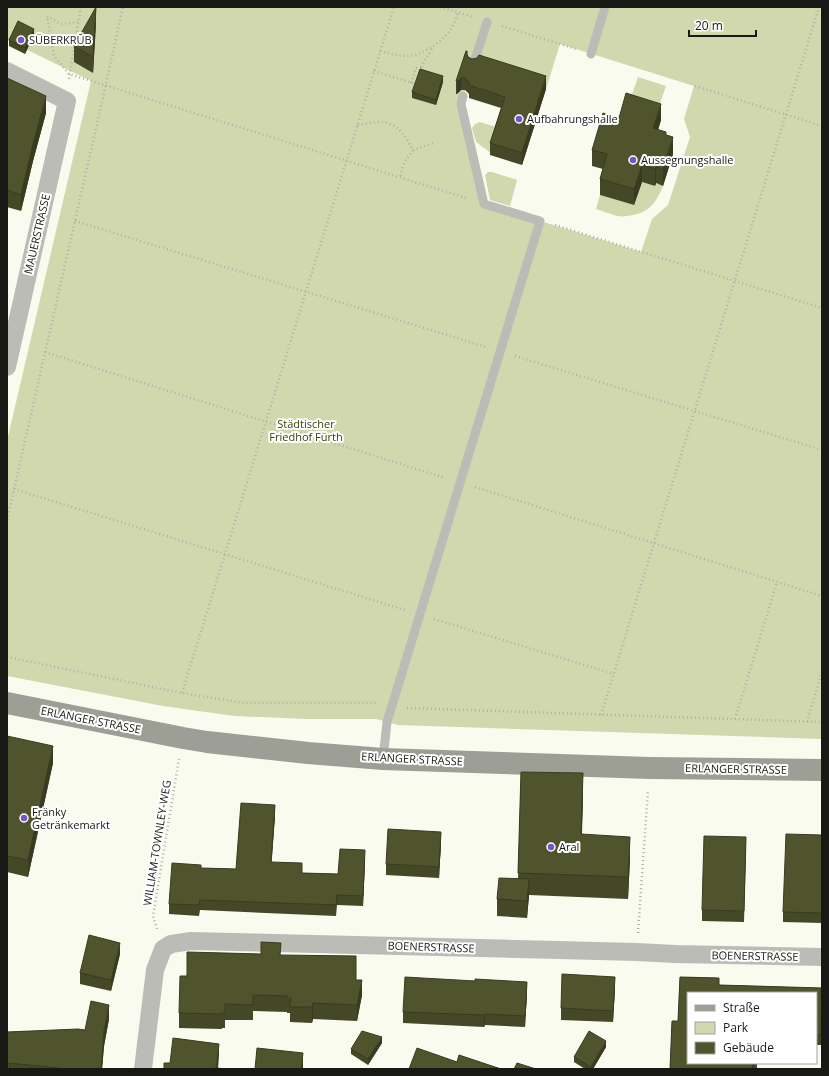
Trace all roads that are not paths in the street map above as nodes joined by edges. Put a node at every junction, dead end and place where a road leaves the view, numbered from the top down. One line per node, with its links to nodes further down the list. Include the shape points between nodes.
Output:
1 (605, 7): 3 (lane)
2 (487, 22): 4 (lane)
3 (591, 54)
4 (473, 66)
5 (7, 71): 7 (street, MAUERSTRASSE, via 67,101)
6 (463, 96): 9 (lane, via 461,104 484,204 540,221 387,722)
7 (7, 363)
8 (7, 703): 9 (main road, ERLANGER STRASSE, via 183,738)
9 (383, 759): 10 (main road, ERLANGER STRASSE, via 650,768)
10 (822, 770)
11 (822, 957): 12 (street, BOENERSTRASSE, via 191,941 171,944 163,949 155,970)
12 (143, 1069)

